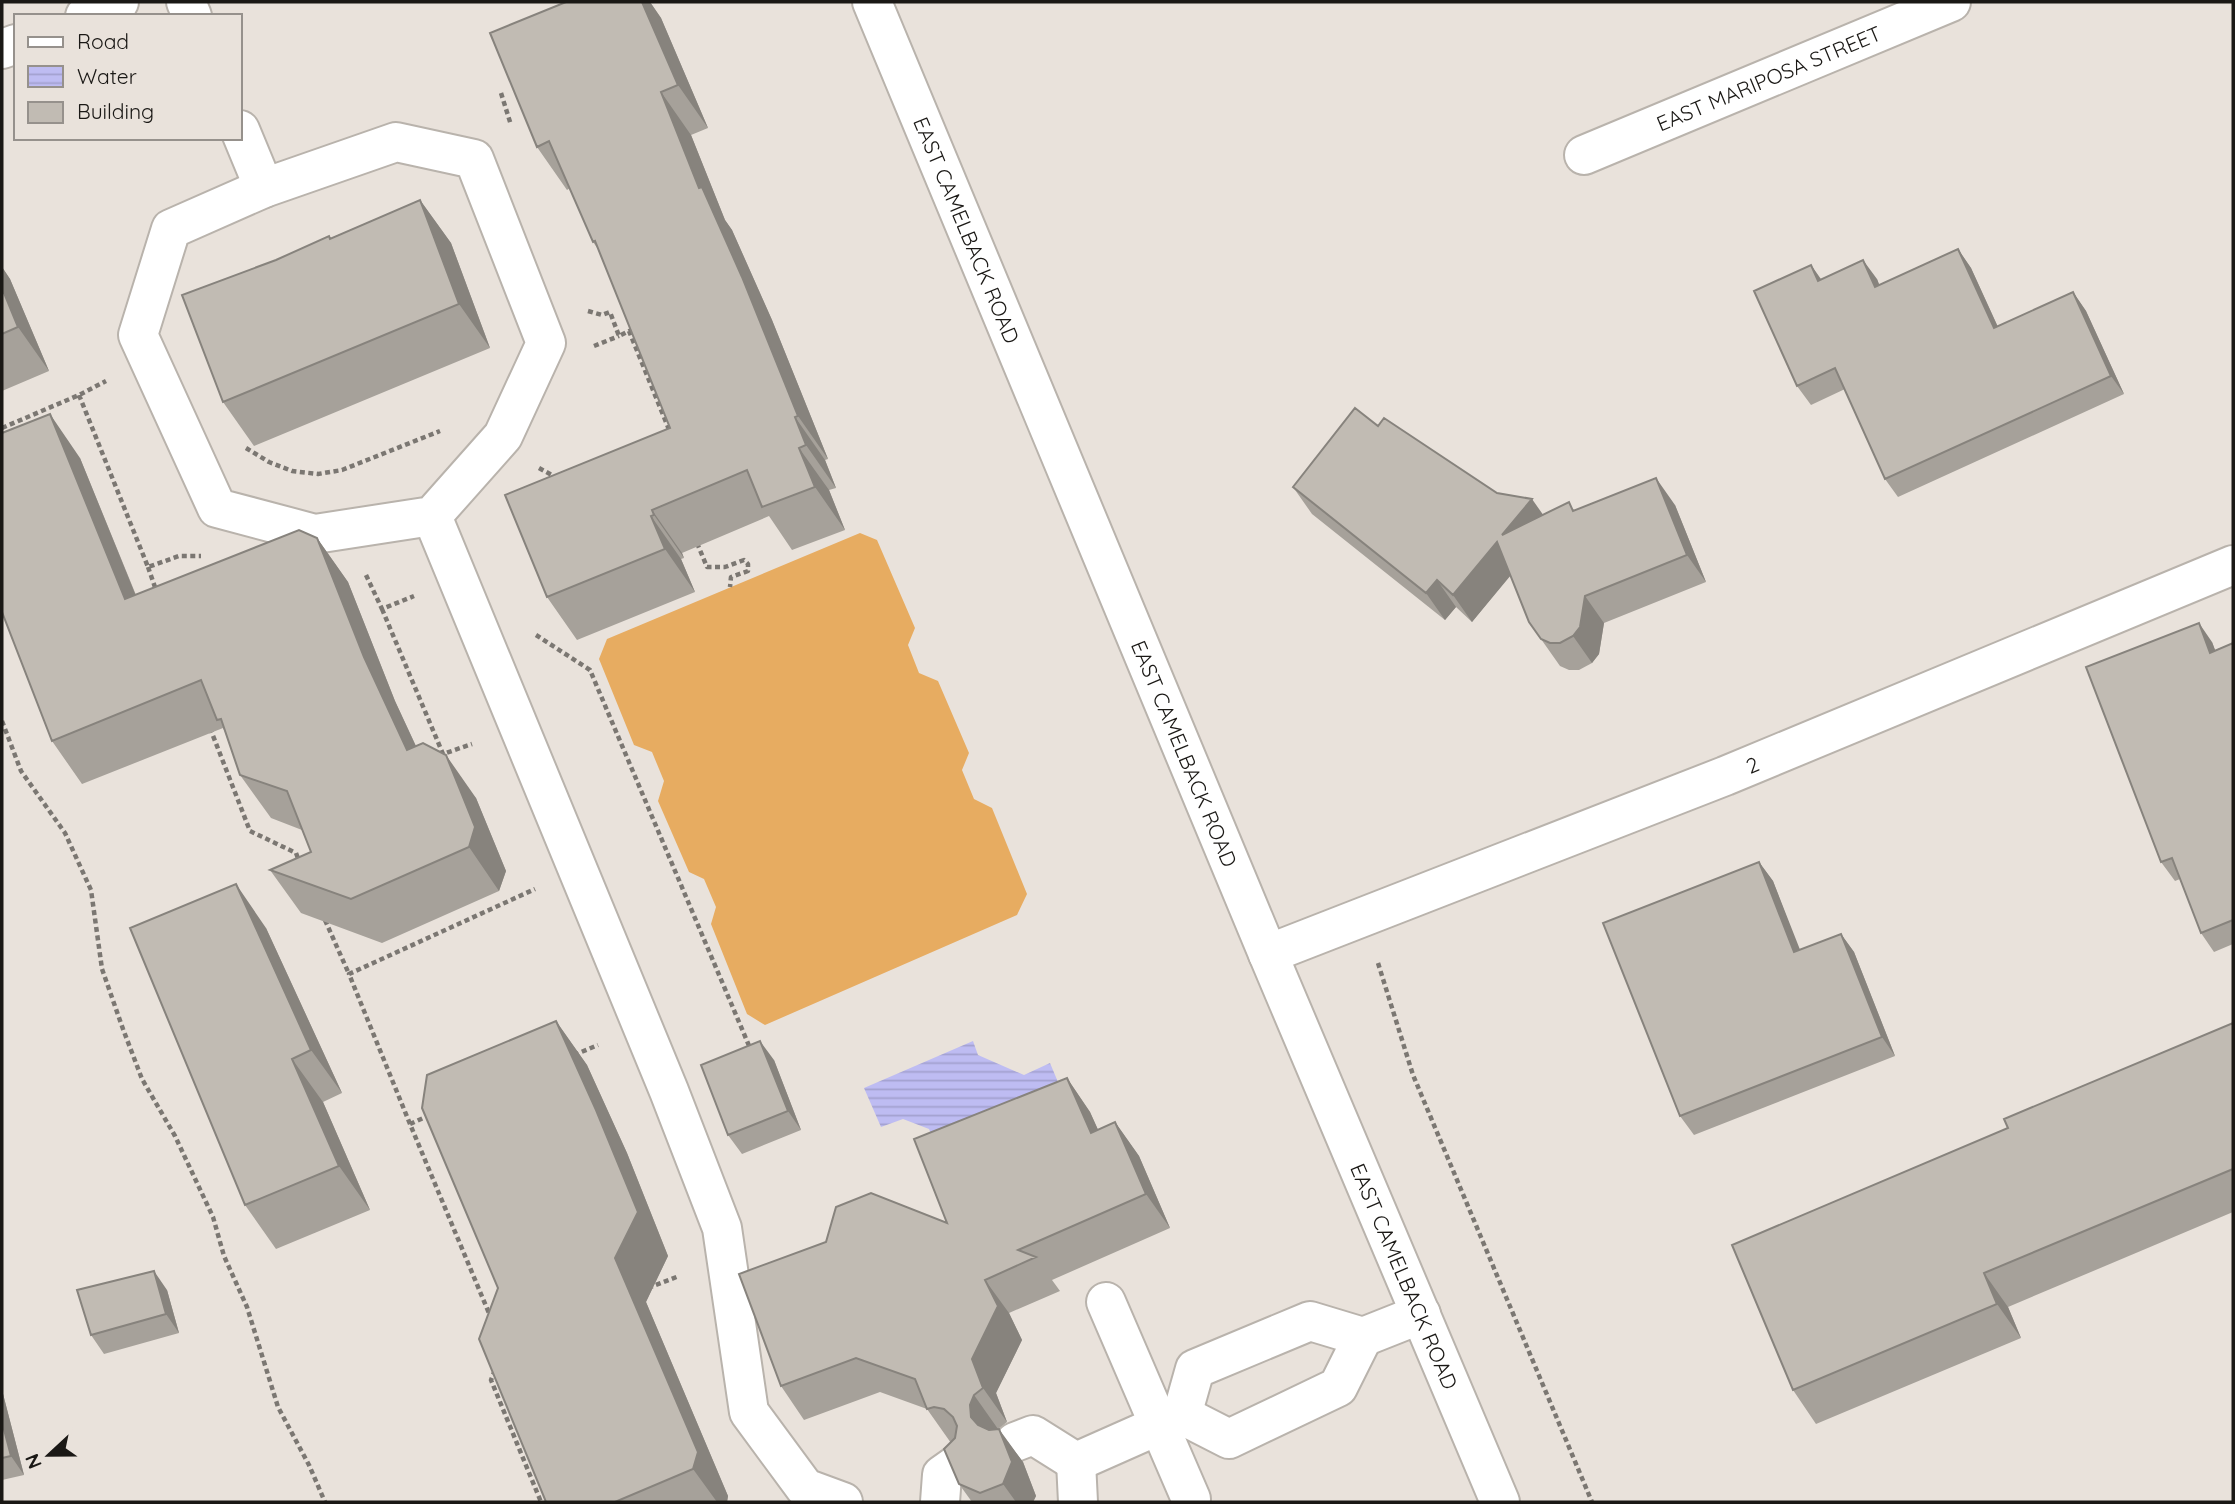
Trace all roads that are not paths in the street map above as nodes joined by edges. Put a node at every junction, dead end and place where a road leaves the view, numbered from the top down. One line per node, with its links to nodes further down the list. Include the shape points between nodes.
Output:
1 (120, 2): 4 (main road)
2 (873, 2): 10 (main road, EAST CAMELBACK ROAD)
3 (1951, 2): 6 (main road, EAST MARIPOSA STREET)
4 (90, 14)
5 (242, 135): 7 (main road)
6 (1584, 155)
7 (264, 188): 8 (main road, via 171,229 138,335 217,508 315,534); 8 (main road, via 396,142 474,159 546,343 503,436)
8 (432, 516): 19 (main road, via 722,1228 749,1412 805,1488)
9 (2233, 565): 10 (main road, 2, via 1725,776)
10 (1268, 954): 12 (main road, EAST CAMELBACK ROAD)
11 (1106, 1302): 14 (main road)
12 (1421, 1314): 13 (main road); 22 (main road, EAST CAMELBACK ROAD)
13 (1363, 1338): 14 (main road, via 1310,1321 1195,1369); 14 (main road, via 1338,1387 1228,1440)
14 (1170, 1420): 16 (main road); 18 (main road)
15 (1015, 1442): 16 (main road, via 1033,1435)
16 (1076, 1462): 21 (main road)
17 (960, 1463): 20 (main road, via 942,1475)
18 (1191, 1499)
19 (843, 1502)
20 (940, 1502)
21 (1078, 1502)
22 (1500, 1502)

